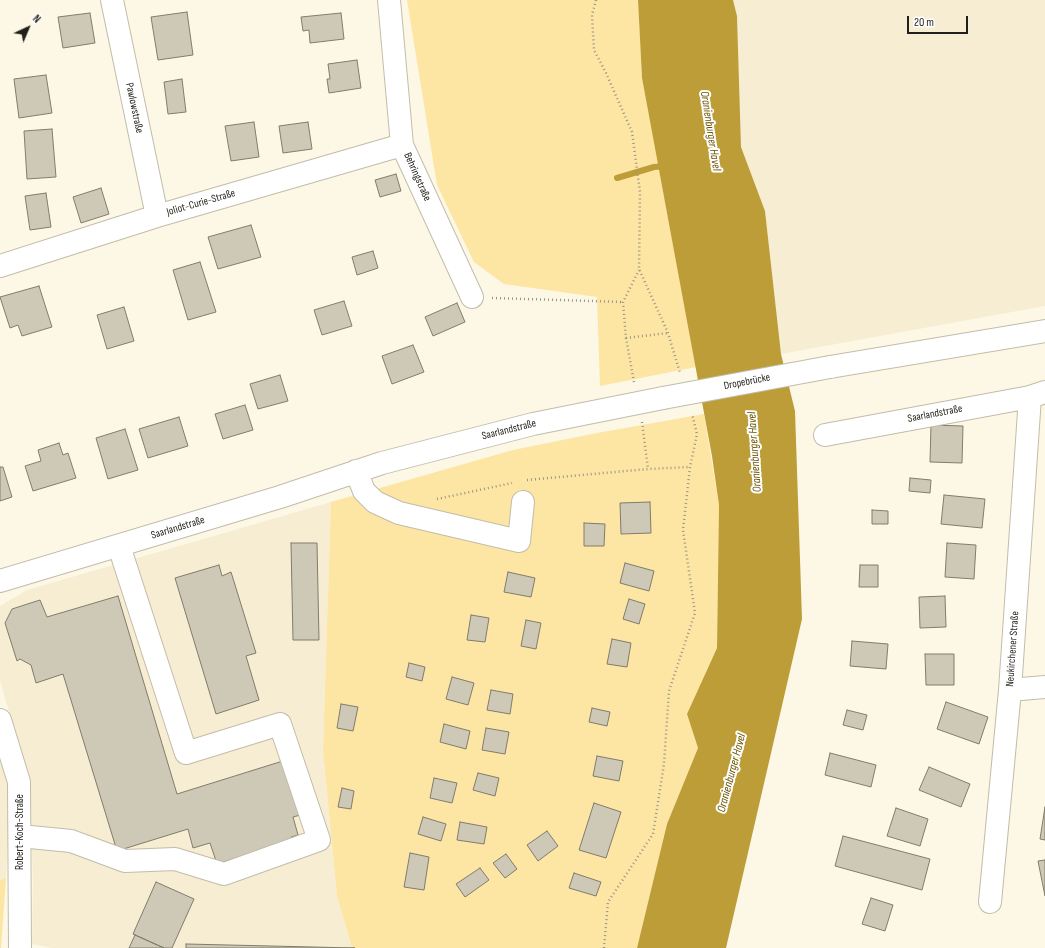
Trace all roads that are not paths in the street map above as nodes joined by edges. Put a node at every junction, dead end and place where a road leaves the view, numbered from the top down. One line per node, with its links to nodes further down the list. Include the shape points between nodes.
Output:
1 (112, 0): 4 (street, Pawlowstraße)
2 (389, 0): 3 (street, Behringstraße)
3 (402, 145): 4 (street, Joliot-Curie-Straße); 6 (street, Behringstraße)
4 (157, 216): 5 (street, Joliot-Curie-Straße)
5 (0, 266)
6 (472, 297)
7 (1045, 331): 9 (street, Dropebrücke, bridge)
8 (1037, 395): 10 (street, Saarlandstraße); 16 (street, Neukirchener Straße)
9 (663, 398): 11 (street, Saarlandstraße, via 533,424)
10 (825, 435)
11 (356, 471): 12 (street, via 364,491 375,502 399,513 519,541); 13 (street, Saarlandstraße)
12 (521, 492)
13 (119, 546): 14 (street, Saarlandstraße); 18 (street, via 186,752 280,724 319,840 224,874 175,860 125,861 71,841)
14 (0, 581)
15 (1045, 687): 16 (street)
16 (1010, 690): 19 (street, Neukirchener Straße)
17 (0, 720): 18 (street, Robert-Koch-Straße, via 20,782)
18 (20, 836): 20 (street, Robert-Koch-Straße)
19 (990, 902)
20 (20, 948)

